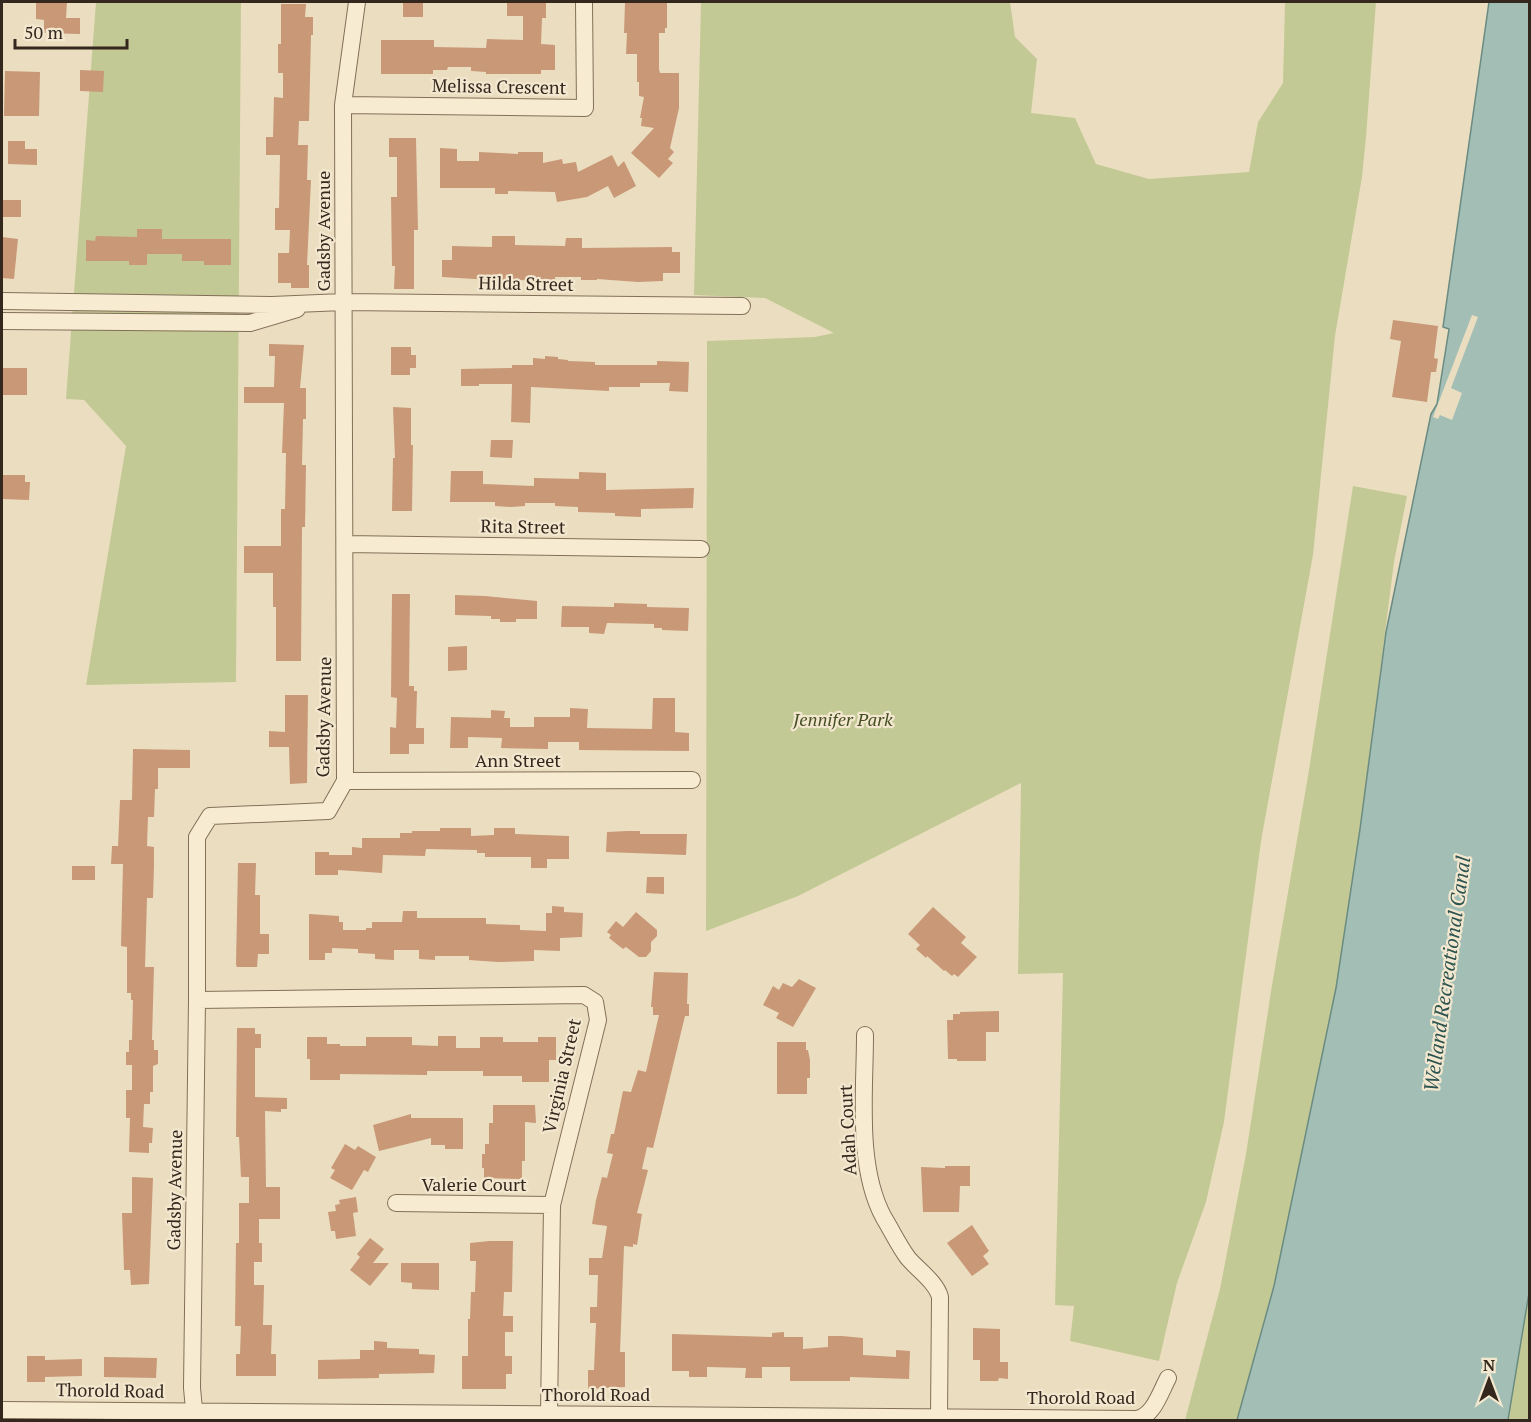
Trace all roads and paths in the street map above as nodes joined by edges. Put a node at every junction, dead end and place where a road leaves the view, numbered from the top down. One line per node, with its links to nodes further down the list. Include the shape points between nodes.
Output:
1 (357, 2): 3 (street, Gadsby Avenue)
2 (584, 2): 3 (street, Melissa Crescent, via 585,108)
3 (343, 105): 5 (street, Gadsby Avenue)
4 (2, 301): 6 (street, Hilda Street)
5 (344, 302): 6 (street, Hilda Street); 7 (street, Hilda Street); 9 (street, Gadsby Avenue)
6 (309, 304): 8 (street, Hilda Street, via 250,323)
7 (742, 306)
8 (2, 321)
9 (345, 544): 10 (street, Rita Street); 12 (street, Gadsby Avenue)
10 (701, 549)
11 (692, 780): 12 (street, Ann Street)
12 (345, 781): 13 (street, Gadsby Avenue, via 328,811 210,816 196,837)
13 (197, 1000): 16 (street, Virginia Street, via 584,995 595,1002 597,1020); 20 (street, Gadsby Avenue, via 192,1388)
14 (865, 1035): 22 (street, Adah Court, via 865,1131 872,1189 898,1242 940,1297)
15 (396, 1203): 16 (street, Valerie Court)
16 (552, 1205): 19 (street, Virginia Street)
17 (1168, 1378): 25 (street, Thorold Road, via 1143,1418)
18 (2, 1410): 20 (street, Thorold Road)
19 (549, 1414): 21 (street, Thorold Road); 23 (street, Thorold Road)
20 (195, 1416): 21 (street, Thorold Road)
21 (368, 1417)
22 (939, 1417): 24 (street, Thorold Road); 25 (street, Thorold Road)
23 (689, 1418): 24 (street, Thorold Road)
24 (921, 1418)
25 (1078, 1419)

